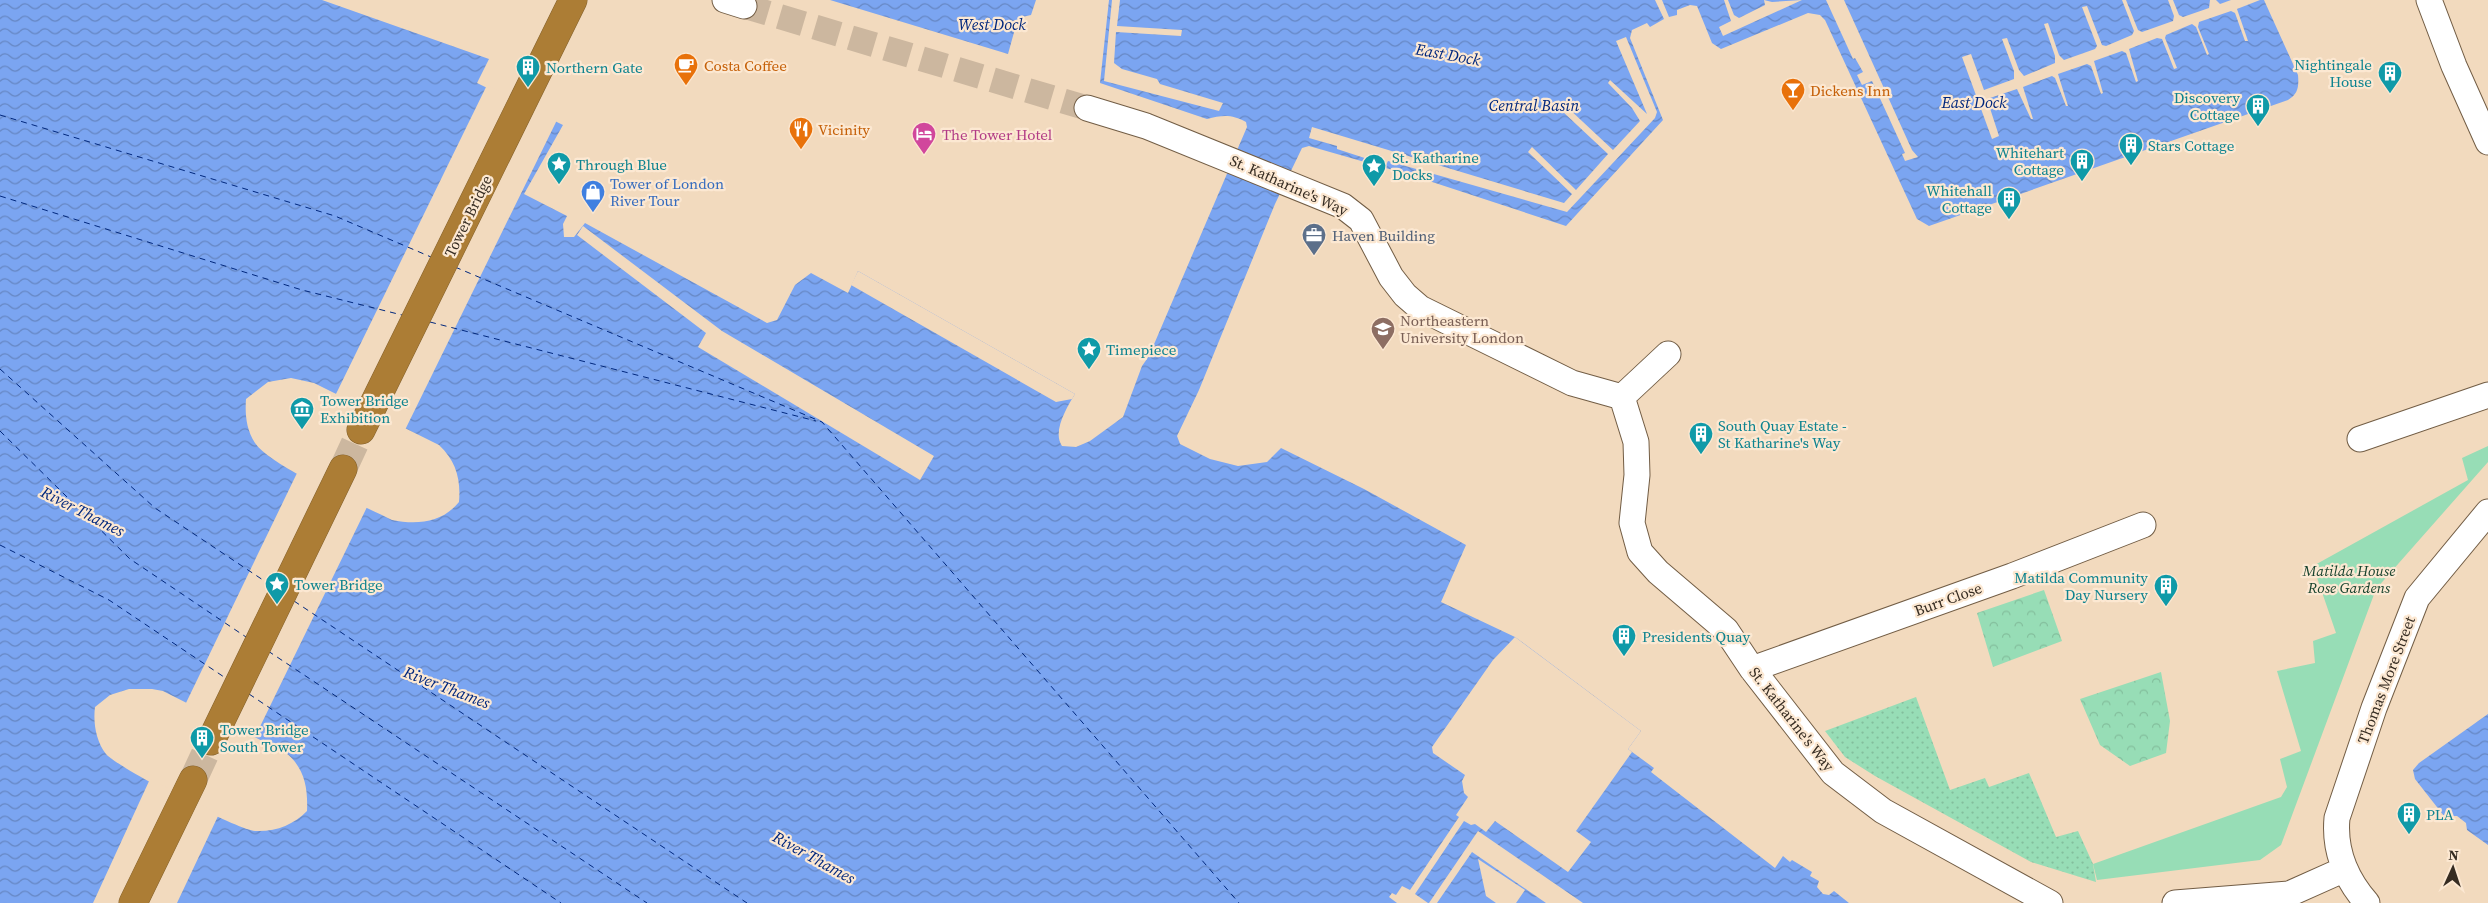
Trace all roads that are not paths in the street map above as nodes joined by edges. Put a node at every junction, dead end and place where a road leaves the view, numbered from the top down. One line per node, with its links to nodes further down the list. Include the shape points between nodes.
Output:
1 (573, 0): 8 (highway, Tower Bridge)
2 (2429, 0): 4 (street)
3 (1087, 108): 7 (street, St. Katharine's Way, via 1146,126 1343,206 1361,220 1390,277 1420,308 1572,383)
4 (2488, 142)
5 (1668, 354): 7 (street)
6 (2488, 395): 9 (street)
7 (1622, 397): 13 (street, St. Katharine's Way, via 1636,442 1637,476 1632,522 1640,552 1658,572 1726,630)
8 (361, 430)
9 (2360, 439)
10 (343, 469): 14 (highway)
11 (2488, 512): 16 (street, Thomas More Street, via 2417,598 2336,818 2335,834)
12 (2143, 525): 13 (street, Burr Close, via 2012,576)
13 (1752, 669): 18 (street, St. Katharine's Way, via 1833,773 1863,797)
14 (211, 741)
15 (193, 780): 17 (highway)
16 (2345, 869): 19 (street, via 2289,894); 20 (street, Thomas More Street)
17 (134, 903)
18 (2050, 903)
19 (2175, 903)
20 (2367, 903)

